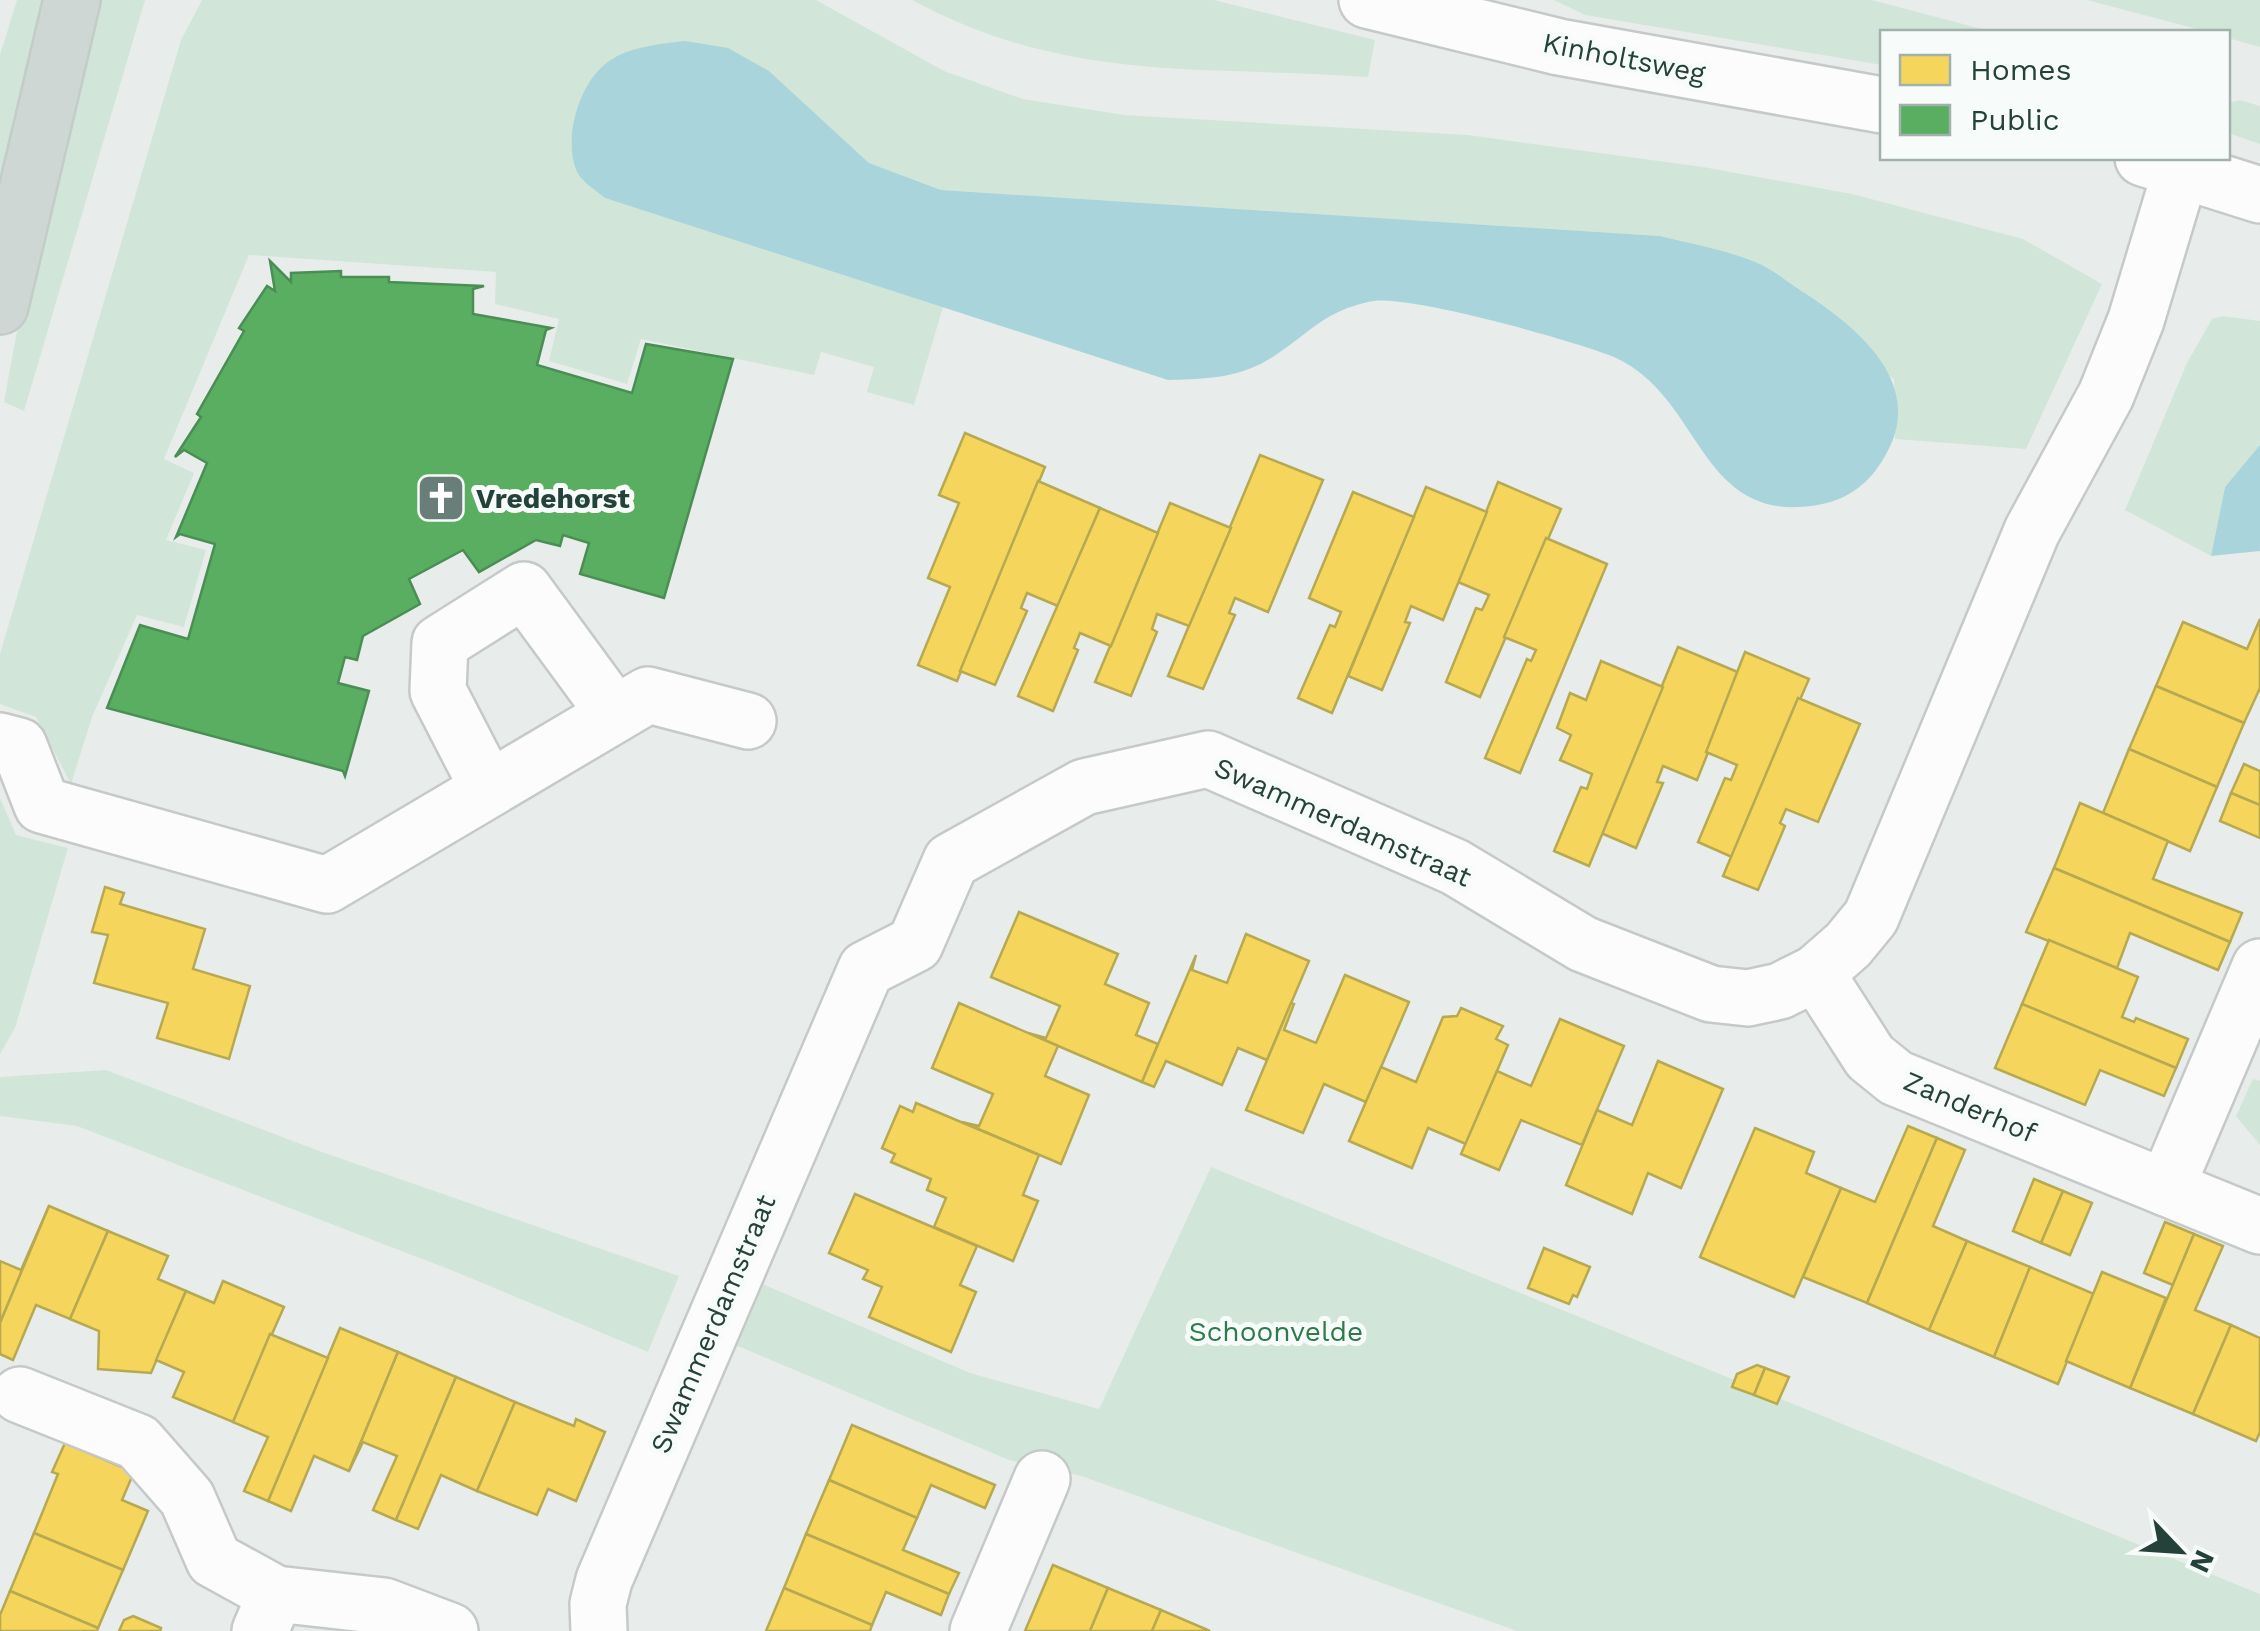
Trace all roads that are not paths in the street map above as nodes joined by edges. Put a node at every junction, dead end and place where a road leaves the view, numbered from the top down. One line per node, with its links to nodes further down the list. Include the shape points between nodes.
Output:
1 (72, 0): 6 (main road)
2 (1401, 4): 3 (street, Kinholtsweg, via 1559,47)
3 (1880, 105)
4 (2163, 162): 5 (street); 12 (street, Swammerdamstraat, via 2136,320 2106,395 2032,531 1871,917)
5 (2260, 195)
6 (0, 306)
7 (615, 714): 8 (street, via 648,694); 10 (street); 10 (street, via 524,590 440,643 438,691)
8 (748, 721)
9 (0, 741): 10 (street, via 19,746 42,805 327,885)
10 (488, 788)
11 (2260, 967): 13 (street)
12 (1816, 972): 13 (street, Zanderhof, via 1870,1057 1896,1078); 19 (street, Swammerdamstraat, via 1780,992 1748,998 1711,994 1583,944 1455,867 1208,759 1084,788 951,861 915,944 866,969 604,1580)
13 (2166, 1188): 14 (street, Zanderhof)
14 (2260, 1226)
15 (20, 1394): 17 (street, via 138,1442 187,1498 214,1560)
16 (1042, 1480): 20 (street)
17 (268, 1613): 18 (street, via 384,1606)
18 (450, 1631)
19 (599, 1631)
20 (978, 1631)

